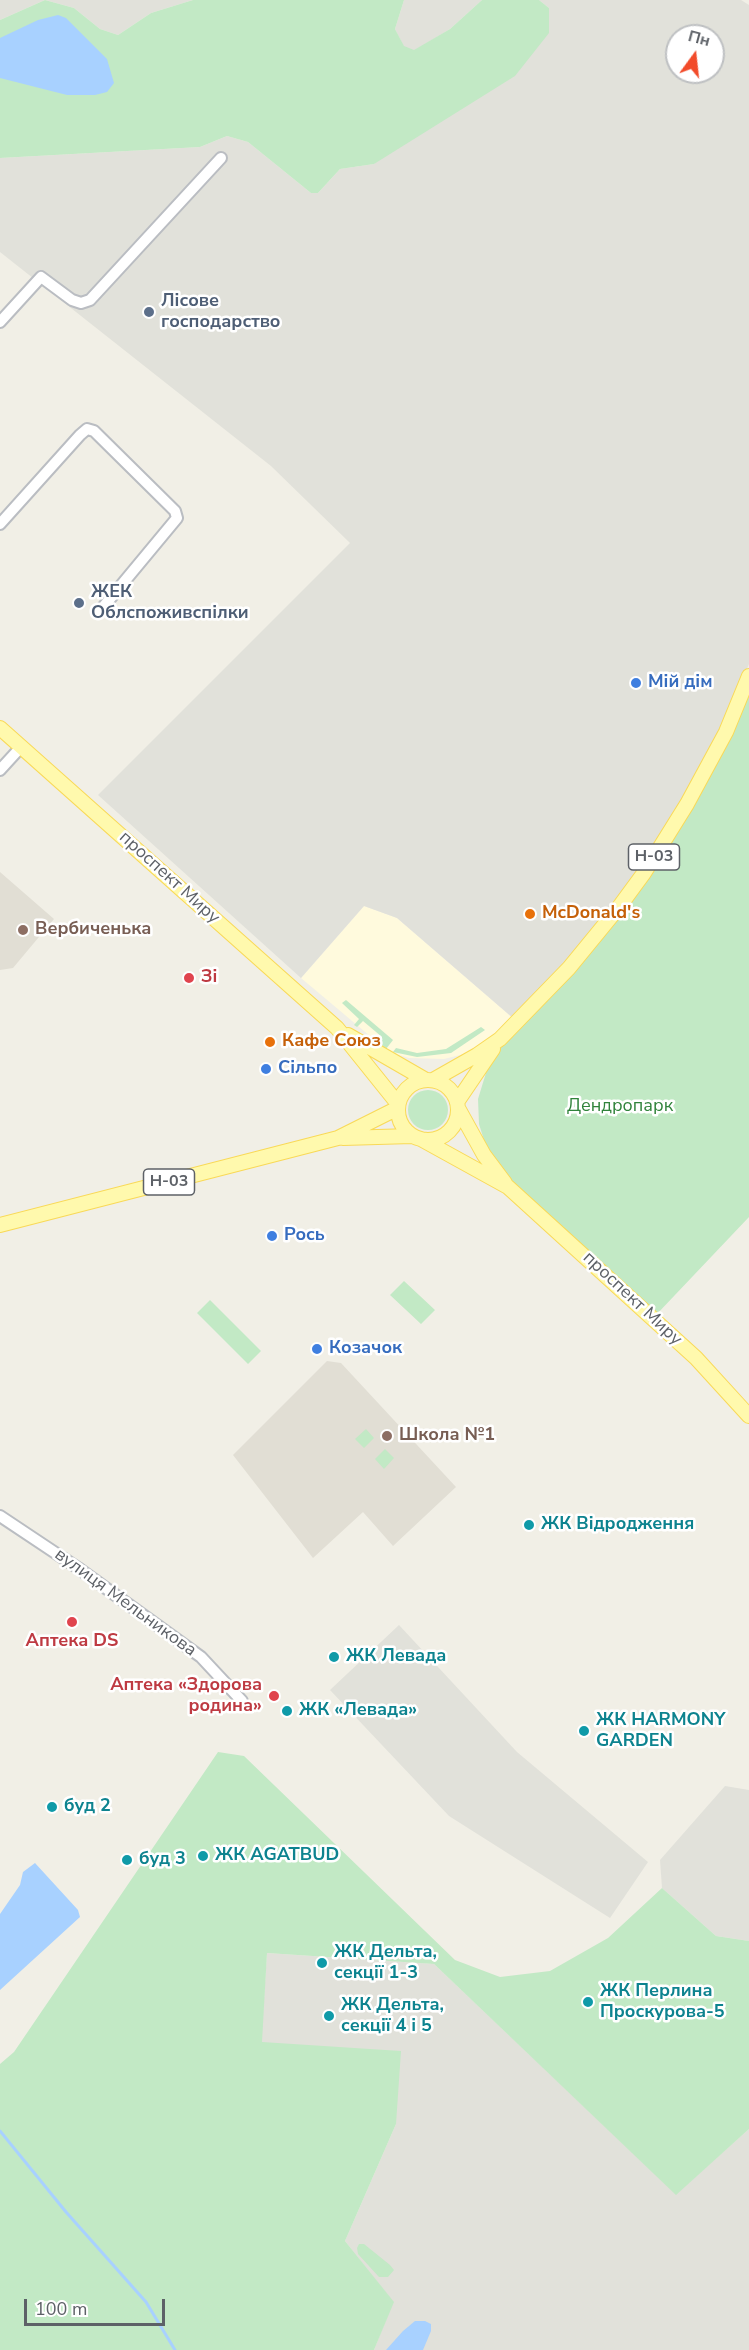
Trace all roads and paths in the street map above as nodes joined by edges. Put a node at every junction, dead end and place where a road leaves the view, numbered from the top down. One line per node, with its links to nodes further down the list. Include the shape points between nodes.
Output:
1 (221, 158): 2 (street, via 90,300 72,300 41,277)
2 (0, 322)
3 (0, 524): 4 (street, via 80,435 87,429 94,431 177,518)
4 (99, 612)
5 (749, 676): 10 (main road, Н-03, via 726,732 644,873 569,968)
6 (0, 728): 7 (main road, проспект Миру)
7 (21, 747): 8 (street); 9 (main road, проспект Миру)
8 (0, 770)
9 (338, 1028): 11 (main road, проспект Миру); 13 (main road, проспект Миру)
10 (500, 1039): 11 (main road, Н-03); 12 (main road, Н-03)
11 (430, 1080): 12 (main road, via 445,1086); 13 (main road, Н-03, via 408,1087)
12 (457, 1105): 14 (main road, Н-03, via 456,1122 447,1133 435,1139); 16 (main road, проспект Миру, via 484,1155)
13 (398, 1106): 14 (main road, via 400,1122); 15 (main road, Н-03)
14 (417, 1137): 15 (main road, Н-03); 16 (main road, проспект Миру)
15 (338, 1138): 17 (main road, Н-03)
16 (508, 1187): 18 (main road, проспект Миру, via 696,1358)
17 (0, 1225)
18 (749, 1416)
19 (0, 1516): 20 (street, вулиця Мельникова, via 201,1658)
20 (242, 1701)

